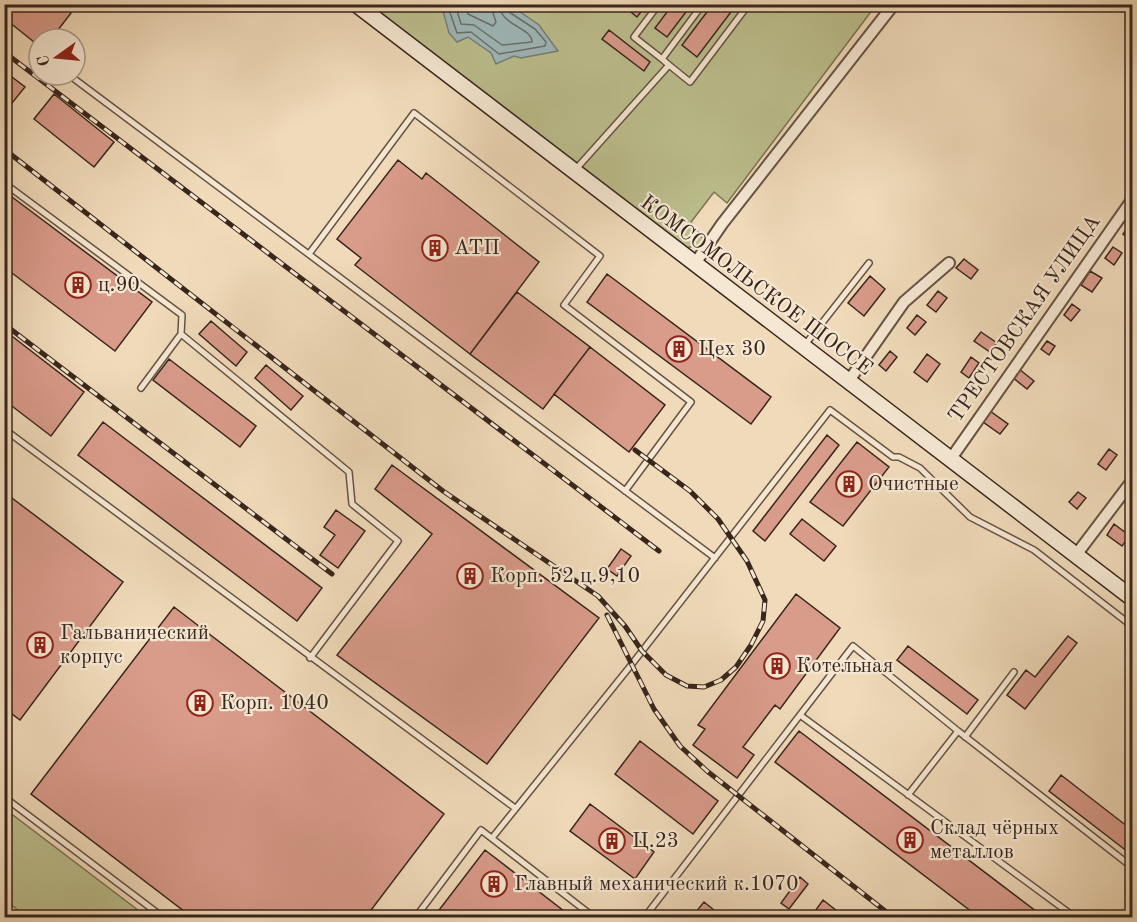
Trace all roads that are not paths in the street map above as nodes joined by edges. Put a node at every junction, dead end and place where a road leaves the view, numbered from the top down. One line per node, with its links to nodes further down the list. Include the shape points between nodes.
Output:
1 (356, 4): 9 (main road, КОМСОМОЛЬСКОЕ ШОССЕ)
2 (659, 4): 6 (lane, via 634,37)
3 (703, 4): 6 (lane)
4 (749, 4): 7 (lane, via 690,82)
5 (894, 4): 15 (street)
6 (662, 59): 7 (lane)
7 (669, 65): 9 (lane)
8 (85, 87): 12 (lane)
9 (572, 172): 15 (main road, КОМСОМОЛЬСКОЕ ШОССЕ)
10 (4, 183): 16 (lane, via 182,315)
11 (1132, 200): 21 (street, ТРЕСТОВСКАЯ УЛИЦА)
12 (309, 254): 23 (lane); 23 (lane, via 414,113 600,256 564,305 691,402)
13 (869, 262): 17 (lane)
14 (950, 263): 18 (street, via 904,302)
15 (694, 265): 17 (main road, КОМСОМОЛЬСКОЕ ШОССЕ)
16 (181, 334): 19 (lane); 28 (lane, via 349,472 352,504 398,541)
17 (803, 348): 18 (main road, КОМСОМОЛЬСКОЕ ШОССЕ)
18 (848, 382): 21 (main road, КОМСОМОЛЬСКОЕ ШОССЕ)
19 (141, 388)
20 (4, 429): 28 (lane)
21 (950, 460): 24 (main road, КОМСОМОЛЬСКОЕ ШОССЕ)
22 (1132, 481): 24 (street)
23 (625, 491): 25 (lane)
24 (1076, 555): 26 (main road, КОМСОМОЛЬСКОЕ ШОССЕ)
25 (715, 558): 27 (lane, via 830,410 893,457 928,474 970,517 1034,550); 35 (lane)
26 (1132, 598)
27 (1132, 626)
28 (310, 658): 35 (lane)
29 (1014, 672): 32 (lane)
30 (800, 716): 31 (lane, via 853,646); 33 (lane); 41 (lane)
31 (958, 731): 32 (lane); 33 (lane)
32 (965, 737): 37 (lane)
33 (908, 795): 42 (lane)
34 (4, 797): 38 (lane)
35 (515, 808): 36 (lane)
36 (492, 838): 39 (lane, via 481,830); 40 (lane)
37 (1132, 867)
38 (164, 918)
39 (415, 918)
40 (595, 918)
41 (644, 918)
42 (1076, 918)

